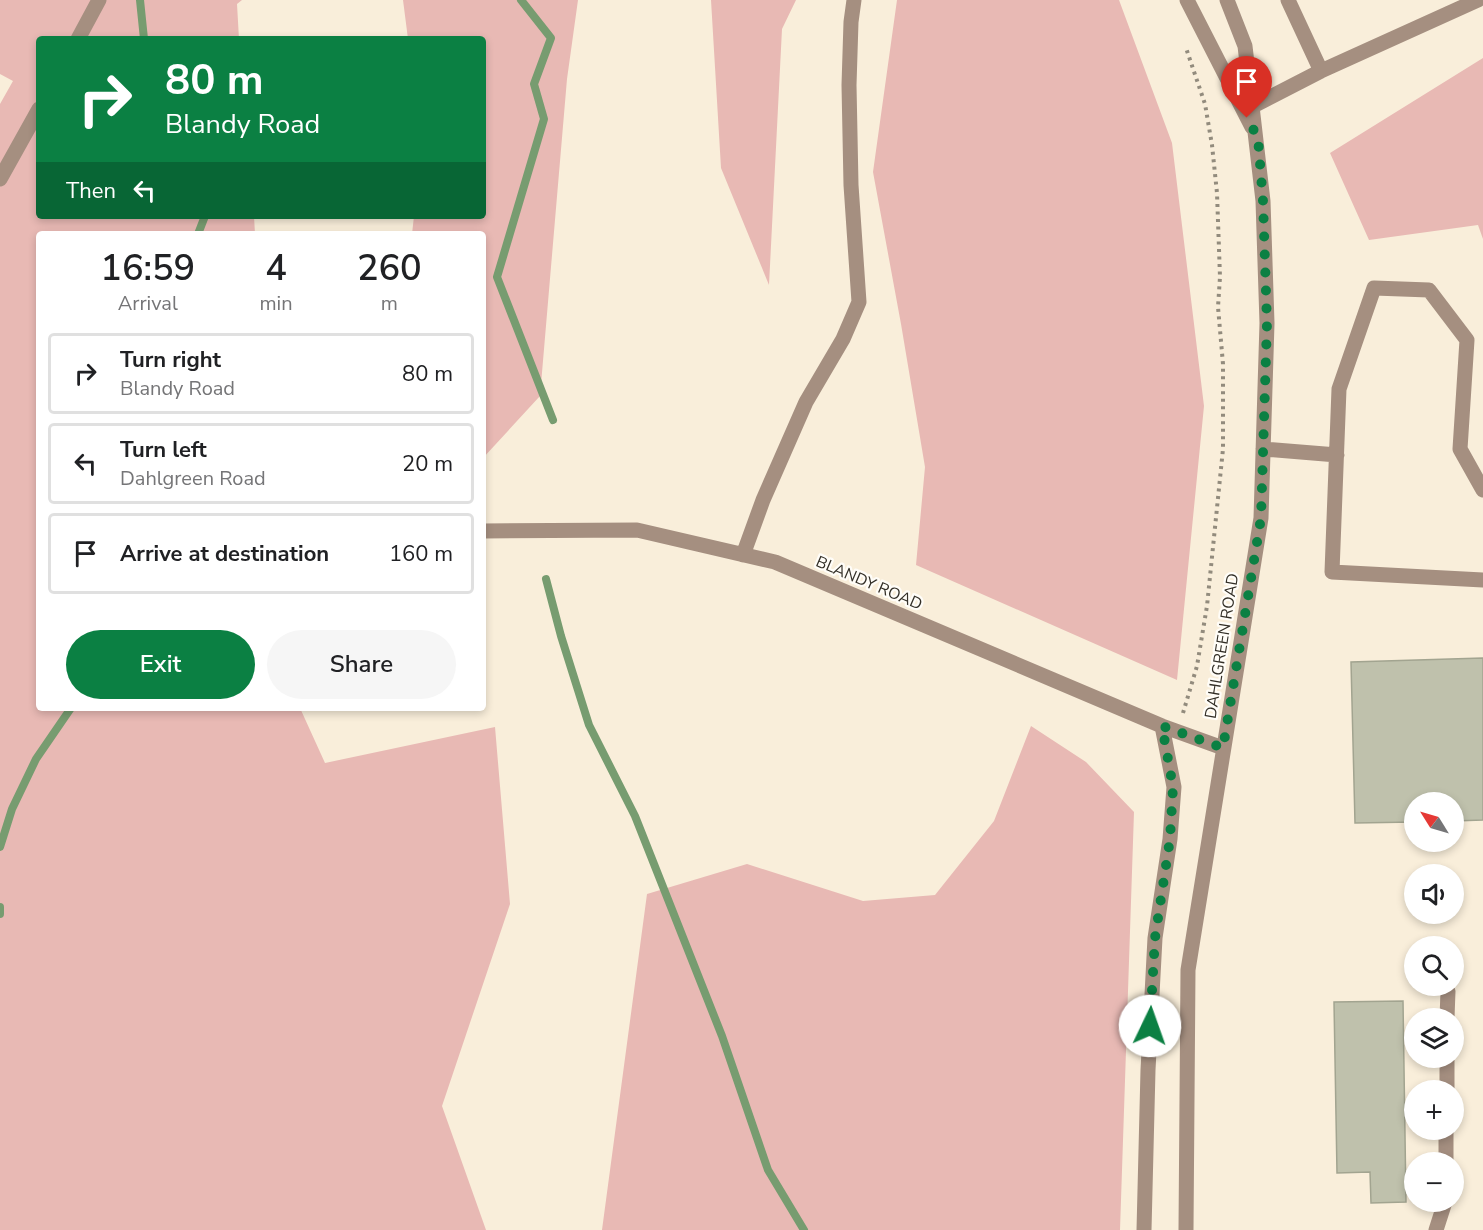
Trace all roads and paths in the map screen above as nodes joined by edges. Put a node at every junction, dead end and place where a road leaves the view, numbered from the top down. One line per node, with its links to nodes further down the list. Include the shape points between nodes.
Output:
1 (99, 0): 7 (street)
2 (854, 0): 18 (street, via 849,85 859,302 843,339 806,402 763,500)
3 (1187, 0): 12 (street, DAHLGREEN ROAD)
4 (1227, 0): 10 (street, DAHLGREEN ROAD, via 1245,46)
5 (1288, 0): 9 (street)
6 (1478, 0): 9 (street)
7 (80, 36)
8 (1182, 40): 21 (path, via 1205,104 1217,193 1223,449 1208,606 1197,666)
9 (1321, 71): 10 (street)
10 (1253, 106): 12 (street, DAHLGREEN ROAD)
11 (36, 114): 13 (street)
12 (1258, 138): 14 (street, DAHLGREEN ROAD, via 1267,323)
13 (0, 179)
14 (1263, 449): 15 (street); 22 (street, DAHLGREEN ROAD, via 1261,518)
15 (1337, 455): 16 (street, via 1340,389 1374,288 1429,290 1467,340 1460,449); 19 (street, via 1332,572)
16 (1483, 490)
17 (486, 531): 18 (street, BLANDY ROAD, via 637,530)
18 (744, 555): 20 (street, BLANDY ROAD, via 775,562)
19 (1483, 580)
20 (1162, 726): 21 (street, BLANDY ROAD); 24 (street, via 1173,787 1170,839 1155,938)
21 (1178, 732): 22 (street, BLANDY ROAD)
22 (1223, 748): 25 (street, DAHLGREEN ROAD, via 1188,970)
23 (1442, 1212): 26 (street)
24 (1144, 1230)
25 (1185, 1230)
26 (1436, 1230)

